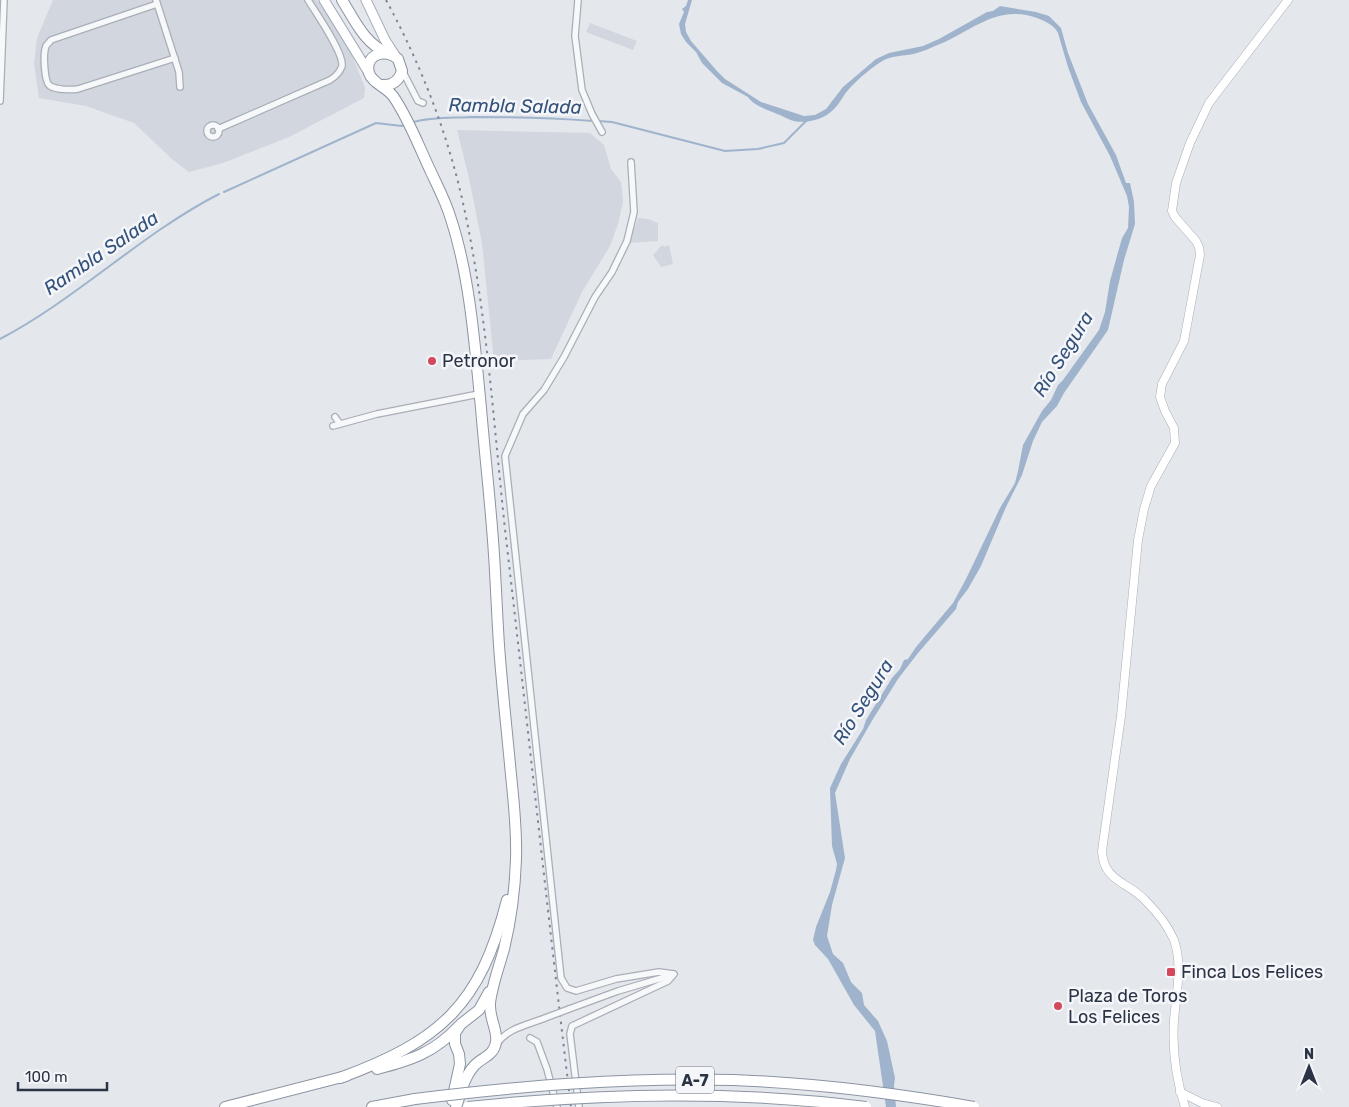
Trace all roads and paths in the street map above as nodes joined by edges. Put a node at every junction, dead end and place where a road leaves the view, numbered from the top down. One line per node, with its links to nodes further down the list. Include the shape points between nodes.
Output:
1 (4, 0): 16 (street)
2 (308, 0): 19 (street, via 341,56 339,72 330,80)
3 (325, 0): 12 (main road)
4 (342, 0): 9 (highway)
5 (366, 0): 10 (main road)
6 (578, 0): 20 (street, via 576,45 582,90)
7 (1288, 0): 36 (main road, via 1209,102 1176,183 1172,211 1196,241 1200,255 1184,341 1162,384 1160,398 1174,428 1175,443 1151,486 1138,540 1121,716 1102,851 1104,865 1110,875 1145,899 1169,931 1176,947 1178,967 1173,1042)
8 (156, 2): 11 (street); 11 (street, via 52,40 45,51 46,78 52,87 72,90)
9 (363, 33): 10 (highway, via 378,49); 12 (highway)
10 (392, 55): 12 (highway, via 377,55); 13 (highway, via 402,68)
11 (174, 58): 15 (street)
12 (369, 69): 14 (highway, via 375,82)
13 (401, 81): 14 (highway); 17 (street); 18 (highway, via 397,94)
14 (382, 85): 18 (highway)
15 (180, 87)
16 (0, 101)
17 (423, 103)
18 (401, 110): 22 (highway, via 454,229 470,311)
19 (218, 129)
20 (602, 132)
21 (631, 162): 25 (street, via 634,212 627,241 559,366 523,414 505,456 505,466 561,978 567,988 576,991 616,979 659,972)
22 (479, 394): 23 (street, via 336,425); 24 (highway)
23 (335, 417)
24 (516, 857): 26 (highway, via 509,924); 35 (highway, via 491,952 462,1002 438,1027 415,1044)
25 (674, 974): 30 (street, bridge); 44 (street, via 668,981 572,1026 570,1034)
26 (493, 985): 27 (highway, via 482,1005); 29 (highway, via 490,1010)
27 (468, 1020): 28 (highway); 29 (highway, via 482,1020)
28 (459, 1026): 33 (highway, via 454,1040); 35 (highway, via 421,1056)
29 (494, 1030): 30 (street); 32 (highway)
30 (510, 1031): 32 (street)
31 (530, 1038): 43 (street, via 537,1042)
32 (495, 1046): 34 (highway)
33 (457, 1050): 34 (highway, via 469,1059); 40 (highway, via 460,1067)
34 (482, 1060): 41 (highway, via 468,1075)
35 (340, 1078): 38 (highway)
36 (1180, 1092): 37 (main road); 47 (main road)
37 (1202, 1103): 47 (main road); 48 (main road)
38 (225, 1107)
39 (372, 1107): 46 (highway, A-7, bridge, via 478,1091 558,1084 732,1080 846,1088)
40 (450, 1107)
41 (456, 1107)
42 (468, 1107): 45 (highway, A-7, bridge, via 669,1095 793,1099)
43 (557, 1107)
44 (579, 1107)
45 (866, 1107)
46 (974, 1107)
47 (1185, 1107)
48 (1218, 1107)

